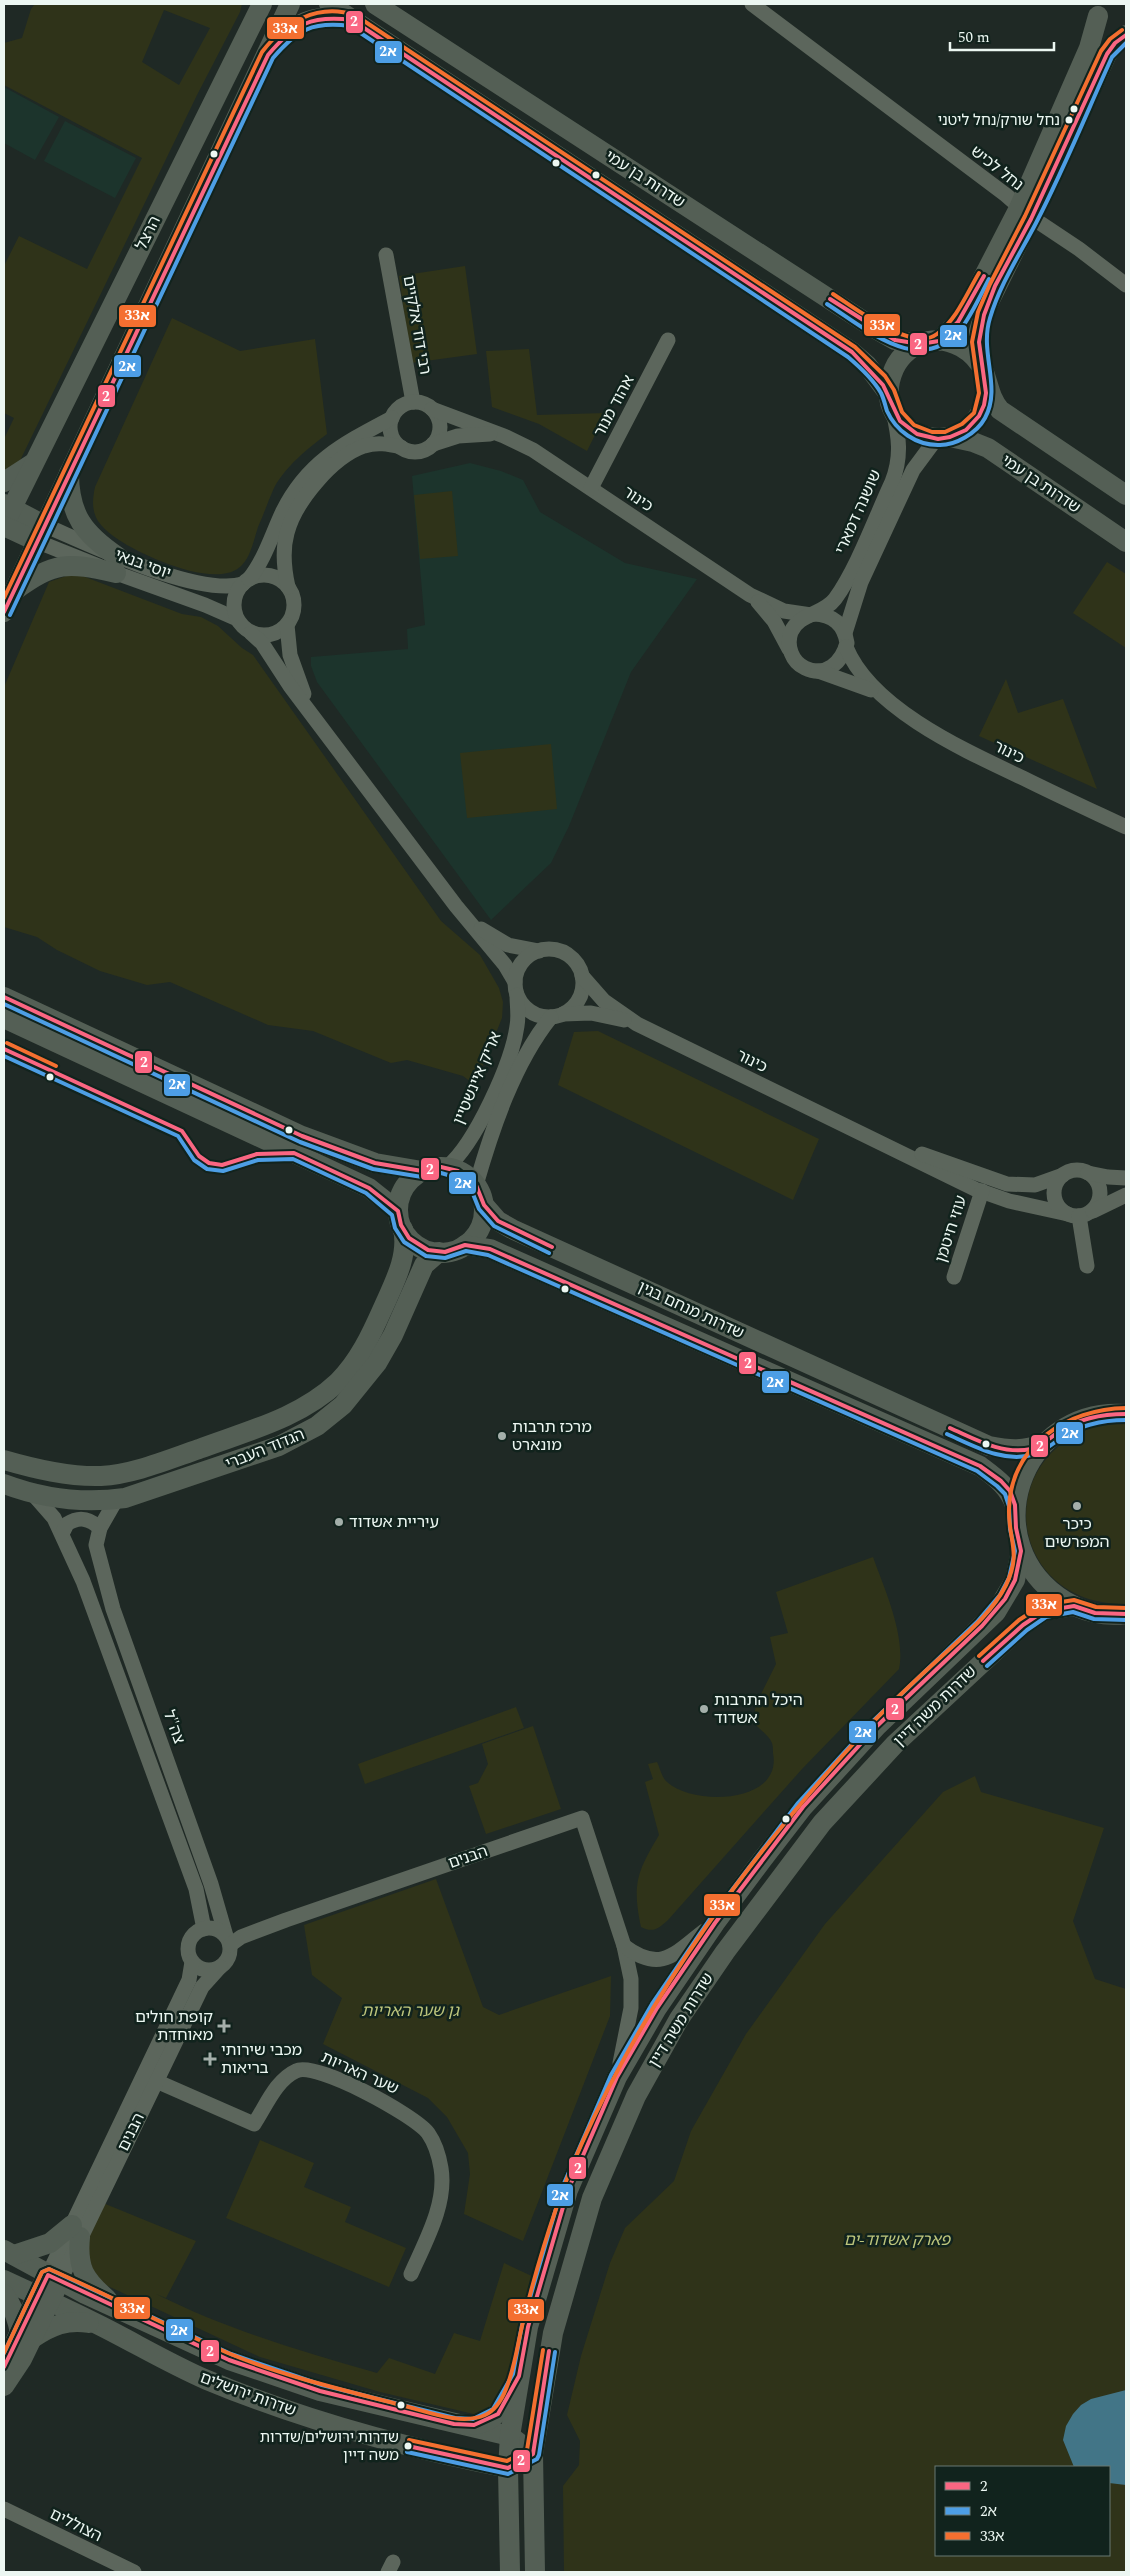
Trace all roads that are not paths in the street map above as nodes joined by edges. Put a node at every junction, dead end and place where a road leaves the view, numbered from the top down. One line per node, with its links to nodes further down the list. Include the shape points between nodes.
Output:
1 (251, 4): 9 (main road)
2 (262, 4): 9 (main road, הרצל)
3 (290, 4): 11 (main road, הרצל)
4 (329, 4): 8 (main road, שדרות בן עמי)
5 (375, 4): 16 (main road, שדרות בן עמי, via 874,328 895,340)
6 (752, 4): 12 (street, נחל לכיש)
7 (1096, 10): 10 (main road, via 1112,28); 12 (main road, via 1089,48)
8 (352, 20): 11 (main road, via 312,19 286,34); 18 (main road, שדרות בן עמי, via 852,352 867,365)
9 (249, 29): 26 (main road, הרצל)
10 (1126, 33): 12 (main road, via 1107,54)
11 (268, 55): 27 (main road, הרצל)
12 (1025, 212): 14 (street, נחל לכיש); 16 (main road, via 958,322); 17 (main road, via 979,331 978,351)
13 (386, 255): 19 (street, רבי דוד אלקיים)
14 (1126, 285)
15 (668, 340): 29 (street, אהוד מנור)
16 (929, 342): 17 (main road, שדרות בן עמי, via 952,343 965,349 976,358); 18 (main road, via 906,352 896,364 890,378)
17 (985, 378): 23 (main road, via 984,406 973,424 962,432); 30 (main road, שדרות בן עמי, via 993,401 1000,410)
18 (891, 401): 23 (main road, שדרות בן עמי, via 900,421 910,430 922,436); 40 (street, שושנה דמארי, via 900,450 895,474 845,584 829,606)
19 (413, 402): 20 (street); 21 (street, via 401,406)
20 (432, 409): 22 (street, כינור); 24 (street, via 440,424 440,432)
21 (392, 418): 25 (street, via 393,437); 35 (street, via 334,450 307,474 285,508 260,564)
22 (504, 436): 24 (street, כינור, via 458,436); 29 (street, כינור, via 533,450)
23 (943, 438): 33 (main road, שדרות בן עמי, via 973,442 988,448); 44 (street, שושנה דמארי, via 920,458 905,486 861,582)
24 (433, 444): 25 (street, via 414,451)
25 (401, 447): 36 (street, via 379,443 362,447 333,466 306,494 291,520 285,542)
26 (34, 463): 28 (main road); 31 (main road, הרצל)
27 (69, 472): 32 (main road, הרצל); 34 (main road, via 69,489 76,516)
28 (4, 482)
29 (591, 488): 38 (street, כינור)
30 (1126, 495)
31 (6, 516): 32 (main road)
32 (40, 533): 34 (street, יוסי בנאי); 37 (main road, הרצל)
33 (1126, 542)
34 (117, 565): 35 (street, יוסי בנאי, via 211,586 233,586); 37 (main road, via 64,565 36,576); 41 (street, יוסי בנאי)
35 (246, 581): 36 (street, via 264,575); 41 (street, via 234,598)
36 (288, 586): 42 (street, via 294,608)
37 (13, 592): 39 (main road, הרצל)
38 (750, 595): 40 (street, כינור, via 784,611); 45 (street, כינור, via 774,621)
39 (4, 612)
40 (812, 614): 44 (street, via 833,618); 45 (street, via 795,625 789,644)
41 (237, 620): 43 (street)
42 (288, 625): 43 (street, via 266,636); 48 (street, via 290,655)
43 (251, 633): 48 (street, via 262,643)
44 (846, 640): 46 (street, via 840,661); 47 (street, כינור, via 860,672)
45 (791, 653): 46 (street, via 804,668)
46 (816, 671): 47 (street, כינור, via 856,683)
47 (884, 696): 49 (street, כינור, via 952,744)
48 (315, 718): 50 (street)
49 (1126, 827)
50 (456, 906): 51 (street, via 496,940); 53 (street, via 505,965)
51 (539, 951): 52 (street, via 554,950 565,954 574,960); 53 (street, via 523,961 518,970)
52 (582, 976): 55 (street, via 578,1002); 57 (street, כינור, via 604,1001)
53 (516, 988): 55 (street, via 522,1004 530,1011 540,1016); 59 (street, אריק איינשטיין, via 517,1028 510,1056 462,1153)
54 (4, 997): 60 (main road, via 302,1136 375,1163)
55 (556, 1016): 57 (street, כינור, via 591,1013); 64 (street, via 528,1052 492,1132)
56 (4, 1018): 69 (main road, via 369,1188)
57 (637, 1024): 58 (street, כינור)
58 (853, 1128): 62 (street, כינור, via 1000,1183 1020,1186); 65 (street, כינור)
59 (447, 1167): 60 (main road); 64 (main road, via 463,1173)
60 (422, 1171): 69 (main road, via 404,1188)
61 (1088, 1173): 62 (street, via 1077,1170); 63 (street); 68 (street, via 1096,1180 1100,1201)
62 (1063, 1175): 68 (street, via 1054,1194 1059,1208)
63 (1126, 1178)
64 (476, 1185): 67 (main road)
65 (982, 1191): 68 (street, כינור, via 1009,1201); 73 (street, עוזי חיטמן)
66 (1126, 1195): 68 (street)
67 (484, 1205): 70 (main road, via 480,1228); 75 (main road, שדרות מנחם בגין, via 498,1221 512,1228 989,1446 1011,1450 1031,1449)
68 (1079, 1214): 72 (street)
69 (400, 1220): 71 (main road, via 418,1245); 76 (main road, הגדוד העברי, via 405,1244 398,1272 366,1344 338,1381 308,1405 259,1427 120,1474 68,1474)
70 (465, 1245): 71 (main road); 80 (main road, שדרות מנחם בגין, via 490,1249 980,1466 1010,1491)
71 (439, 1252): 79 (main road, הגדוד העברי, via 424,1265 377,1363 342,1405 317,1426 254,1455 144,1494)
72 (1087, 1266)
73 (954, 1277)
74 (1126, 1414): 75 (main road, via 1094,1416 1076,1422)
75 (1043, 1444): 80 (main road, via 1026,1469)
76 (4, 1460)
77 (4, 1484): 78 (main road, הגדוד העברי)
78 (32, 1494): 79 (main road, הגדוד העברי, via 60,1500); 82 (street, via 54,1518)
79 (116, 1500): 81 (street, צה"ל)
80 (1015, 1505): 83 (main road)
81 (100, 1528): 82 (street, via 93,1522 78,1519 66,1524); 88 (street, צה"ל, via 96,1545 113,1609 211,1884)
82 (62, 1534): 87 (street, via 104,1636 189,1870 202,1910)
83 (1022, 1551): 84 (main road, via 1034,1574 1052,1593); 86 (main road, שדרות משה דיין, via 1015,1580 996,1612 877,1726 803,1807)
84 (1074, 1606): 85 (main road, via 1095,1613); 109 (main road, שדרות משה דיין, via 1044,1610 1023,1625 895,1744 822,1823 725,1952 680,2019 636,2096 592,2198 552,2333)
85 (1126, 1614)
86 (715, 1923): 89 (street, via 678,1952 660,1959 646,1960); 92 (main road, שדרות משה דיין, via 657,2008)
87 (204, 1928): 88 (street, via 216,1929); 90 (street, via 194,1934 188,1945)
88 (228, 1941): 89 (street, הבנים, via 582,1818); 91 (street, via 229,1955)
89 (624, 1946): 92 (street, הבנים, via 632,1994)
90 (192, 1962): 91 (street, via 202,1969); 94 (street, הבנים, via 190,1980)
91 (220, 1968): 93 (street, הבנים, via 202,1986)
92 (617, 2077): 105 (main road, שדרות משה דיין, via 568,2190 528,2327)
93 (156, 2081): 94 (street, הבנים); 96 (street, שער האריות, via 254,2124 281,2082 295,2071 307,2069 384,2101 411,2118 427,2132 437,2149 442,2187 432,2226)
94 (76, 2231): 95 (main road, via 45,2246); 97 (street, הבנים); 101 (main road, via 84,2275)
95 (9, 2253): 97 (main road, שדרות ירושלים)
96 (411, 2274)
97 (54, 2278): 100 (main road); 101 (main road, שדרות ירושלים)
98 (4, 2280): 100 (main road, שדרות ירושלים)
99 (4, 2294): 103 (main road)
100 (43, 2299): 102 (main road, שדרות ירושלים); 103 (main road)
101 (118, 2309): 107 (main road, שדרות ירושלים, via 229,2360 263,2372 320,2391)
102 (99, 2325): 103 (main road, via 71,2322); 110 (main road, שדרות ירושלים, via 169,2363 244,2394 367,2435)
103 (26, 2335): 104 (main road); 106 (main road, via 17,2368)
104 (4, 2367)
105 (518, 2376): 107 (main road, via 498,2414 474,2425); 108 (main road, שדרות משה דיין)
106 (4, 2386)
107 (454, 2424): 108 (main road, שדרות ירושלים)
108 (510, 2436): 109 (main road, שדרות ירושלים); 111 (main road, שדרות משה דיין)
109 (533, 2454): 111 (main road); 116 (main road, שדרות משה דיין)
110 (444, 2456): 111 (main road, שדרות ירושלים); 112 (main road, via 491,2479)
111 (508, 2468): 112 (main road, שדרות משה דיין)
112 (508, 2505): 115 (main road, שדרות משה דיין)
113 (4, 2509): 114 (street, הצוללים)
114 (134, 2572)
115 (510, 2572)
116 (535, 2572)

